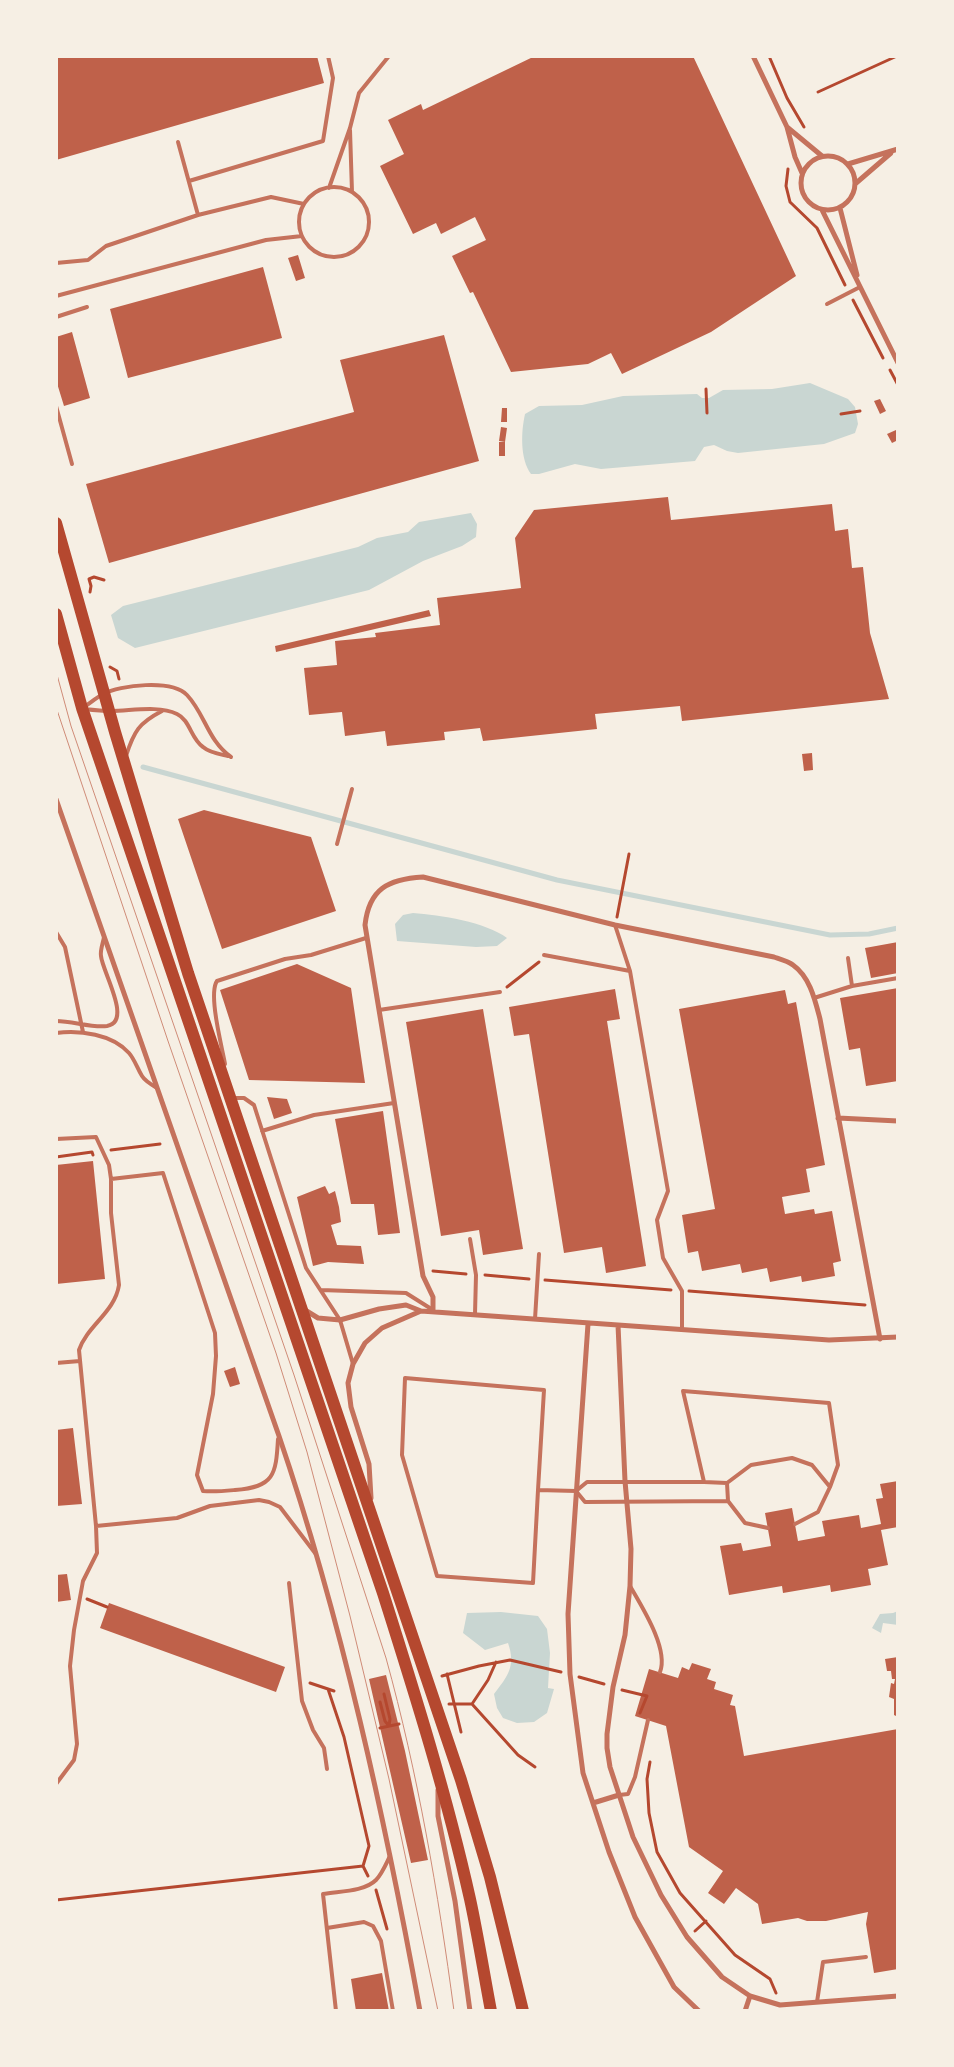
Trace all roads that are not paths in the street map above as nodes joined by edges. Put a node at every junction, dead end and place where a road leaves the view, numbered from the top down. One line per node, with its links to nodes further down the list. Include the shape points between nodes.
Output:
1 (328, 56): 11 (lane, via 333,78 323,141)
2 (389, 56): 5 (lane, via 359,93)
3 (753, 56): 4 (street)
4 (787, 126): 8 (street); 10 (street)
5 (350, 128): 13 (lane); 14 (lane)
6 (178, 142): 11 (lane)
7 (896, 150): 9 (street); 12 (street)
8 (822, 156): 9 (street, via 832,156); 10 (street, via 807,165)
9 (848, 164): 12 (street, via 854,173)
10 (802, 173): 17 (street, via 800,182 806,200)
11 (188, 181): 18 (lane)
12 (855, 184): 16 (street, via 854,194)
13 (329, 188): 14 (lane); 15 (lane, via 319,190)
14 (352, 192): 19 (lane, via 361,199 369,220 368,231 356,250 335,257 324,255 307,244)
15 (304, 204): 18 (lane, via 271,197); 19 (lane, via 300,214)
16 (840, 208): 17 (street); 21 (street)
17 (822, 210): 21 (street)
18 (198, 215): 20 (lane, via 106,246 88,260)
19 (302, 236): 22 (lane, via 266,240)
20 (56, 263)
21 (860, 287): 23 (lane); 26 (street)
22 (58, 296)
23 (828, 304)
24 (87, 307): 25 (lane)
25 (56, 317)
26 (898, 363)
27 (56, 406): 28 (lane)
28 (72, 464)
29 (56, 522): 31 (main road)
30 (56, 614): 32 (main road)
31 (104, 693): 32 (lane); 33 (main road); 34 (lane, via 155,684 186,693 216,744 231,757 208,751 194,738 182,718)
32 (82, 708): 33 (lane); 99 (main road, via 383,1593)
33 (109, 711): 34 (lane); 35 (main road)
34 (164, 711): 35 (lane, via 143,722 134,734)
35 (124, 763): 56 (main road)
36 (352, 789): 38 (lane)
37 (56, 798): 41 (street)
38 (336, 844)
39 (615, 925): 42 (street, via 423,877 407,878 384,886 373,896 367,910); 45 (lane); 49 (street, via 774,957 792,964 805,977)
40 (56, 932): 52 (lane, via 65,947)
41 (104, 935): 52 (lane, via 100,955 119,1011 110,1025); 55 (street)
42 (366, 938): 50 (street); 56 (lane, via 311,955 285,958 217,982 214,997)
43 (544, 955): 45 (lane)
44 (848, 958): 47 (lane)
45 (630, 971): 74 (lane, via 668,1191 657,1220 663,1258 682,1291)
46 (898, 978): 47 (lane)
47 (852, 986): 49 (lane)
48 (500, 992): 50 (lane)
49 (814, 998): 58 (street)
50 (378, 1010): 57 (street)
51 (56, 1021): 52 (lane)
52 (83, 1023): 53 (lane)
53 (83, 1032): 54 (lane); 55 (lane, via 99,1036 127,1051 137,1063 142,1078)
54 (56, 1033)
55 (158, 1090): 80 (street)
56 (230, 1098): 60 (lane, via 244,1098 254,1105); 66 (main road)
57 (394, 1103): 60 (lane, via 314,1115); 67 (street, via 422,1271 432,1297)
58 (838, 1118): 59 (street); 76 (street)
59 (898, 1121)
60 (262, 1130): 65 (lane, via 306,1268)
61 (56, 1139): 62 (lane, via 96,1137 109,1165)
62 (111, 1178): 77 (lane, via 118,1294 81,1344); 80 (lane, via 163,1173 208,1310 216,1356 213,1394 197,1475 204,1491 251,1489 265,1484 274,1471)
63 (470, 1239): 69 (lane, via 476,1275)
64 (539, 1254): 70 (lane)
65 (320, 1290): 67 (lane, via 406,1293); 71 (lane)
66 (303, 1309): 71 (street, via 318,1318); 89 (main road)
67 (433, 1310): 68 (street); 69 (street)
68 (420, 1311): 71 (street, via 406,1304); 79 (street, via 382,1328 365,1343)
69 (475, 1314): 70 (street)
70 (535, 1319): 72 (street)
71 (340, 1320): 79 (lane)
72 (588, 1324): 73 (street); 86 (street)
73 (618, 1325): 74 (street); 81 (street)
74 (682, 1330): 76 (street, via 829,1340)
75 (898, 1337): 76 (street)
76 (880, 1339)
77 (80, 1361): 78 (lane); 91 (lane)
78 (56, 1363)
79 (353, 1364): 89 (street, via 348,1383 351,1408 369,1464)
80 (279, 1436): 93 (street)
81 (626, 1481): 82 (lane); 86 (lane, via 586,1482); 87 (street)
82 (704, 1482): 83 (lane); 84 (lane, via 683,1391 828,1403 838,1465)
83 (726, 1483): 84 (lane, via 752,1465 792,1458 812,1466); 88 (lane)
84 (830, 1487): 90 (lane, via 818,1512)
85 (538, 1490): 85 (lane, via 533,1583 437,1576 402,1455 405,1378 544,1390); 86 (lane)
86 (576, 1491): 87 (lane, via 586,1502); 102 (street, via 568,1614 570,1674 584,1773)
87 (628, 1501): 88 (lane); 95 (street)
88 (728, 1502): 92 (lane, via 745,1523)
89 (371, 1515): 114 (main road, via 461,1780 490,1877)
90 (794, 1524)
91 (96, 1526): 93 (lane, via 177,1518 210,1506 259,1500 280,1507); 100 (lane, via 97,1553 83,1581 70,1666 77,1744 74,1760)
92 (768, 1528)
93 (316, 1554): 103 (street)
94 (289, 1583): 98 (lane, via 302,1701 324,1748)
95 (630, 1586): 96 (lane, via 652,1624 663,1663); 101 (street, via 625,1635 613,1687 607,1734 610,1767)
96 (660, 1672)
97 (648, 1720): 101 (lane, via 635,1777 628,1794)
98 (327, 1769)
99 (438, 1772): 112 (street, via 438,1816 455,1901); 113 (main road, via 470,1899)
100 (56, 1784)
101 (619, 1795): 102 (street); 106 (street, via 633,1837 661,1895 687,1937 722,1977)
102 (593, 1803): 115 (street, via 635,1917 674,1987)
103 (390, 1856): 104 (lane, via 372,1883 323,1894); 111 (street)
104 (327, 1928): 109 (lane); 110 (lane, via 364,1922 373,1926 380,1941)
105 (866, 1957): 108 (lane, via 824,1962)
106 (750, 1996): 108 (street, via 780,2005); 116 (street)
107 (898, 1996): 108 (street)
108 (817, 2002)
109 (336, 2011)
110 (393, 2011)
111 (420, 2011)
112 (470, 2011)
113 (491, 2011)
114 (523, 2011)
115 (699, 2011)
116 (745, 2011)

